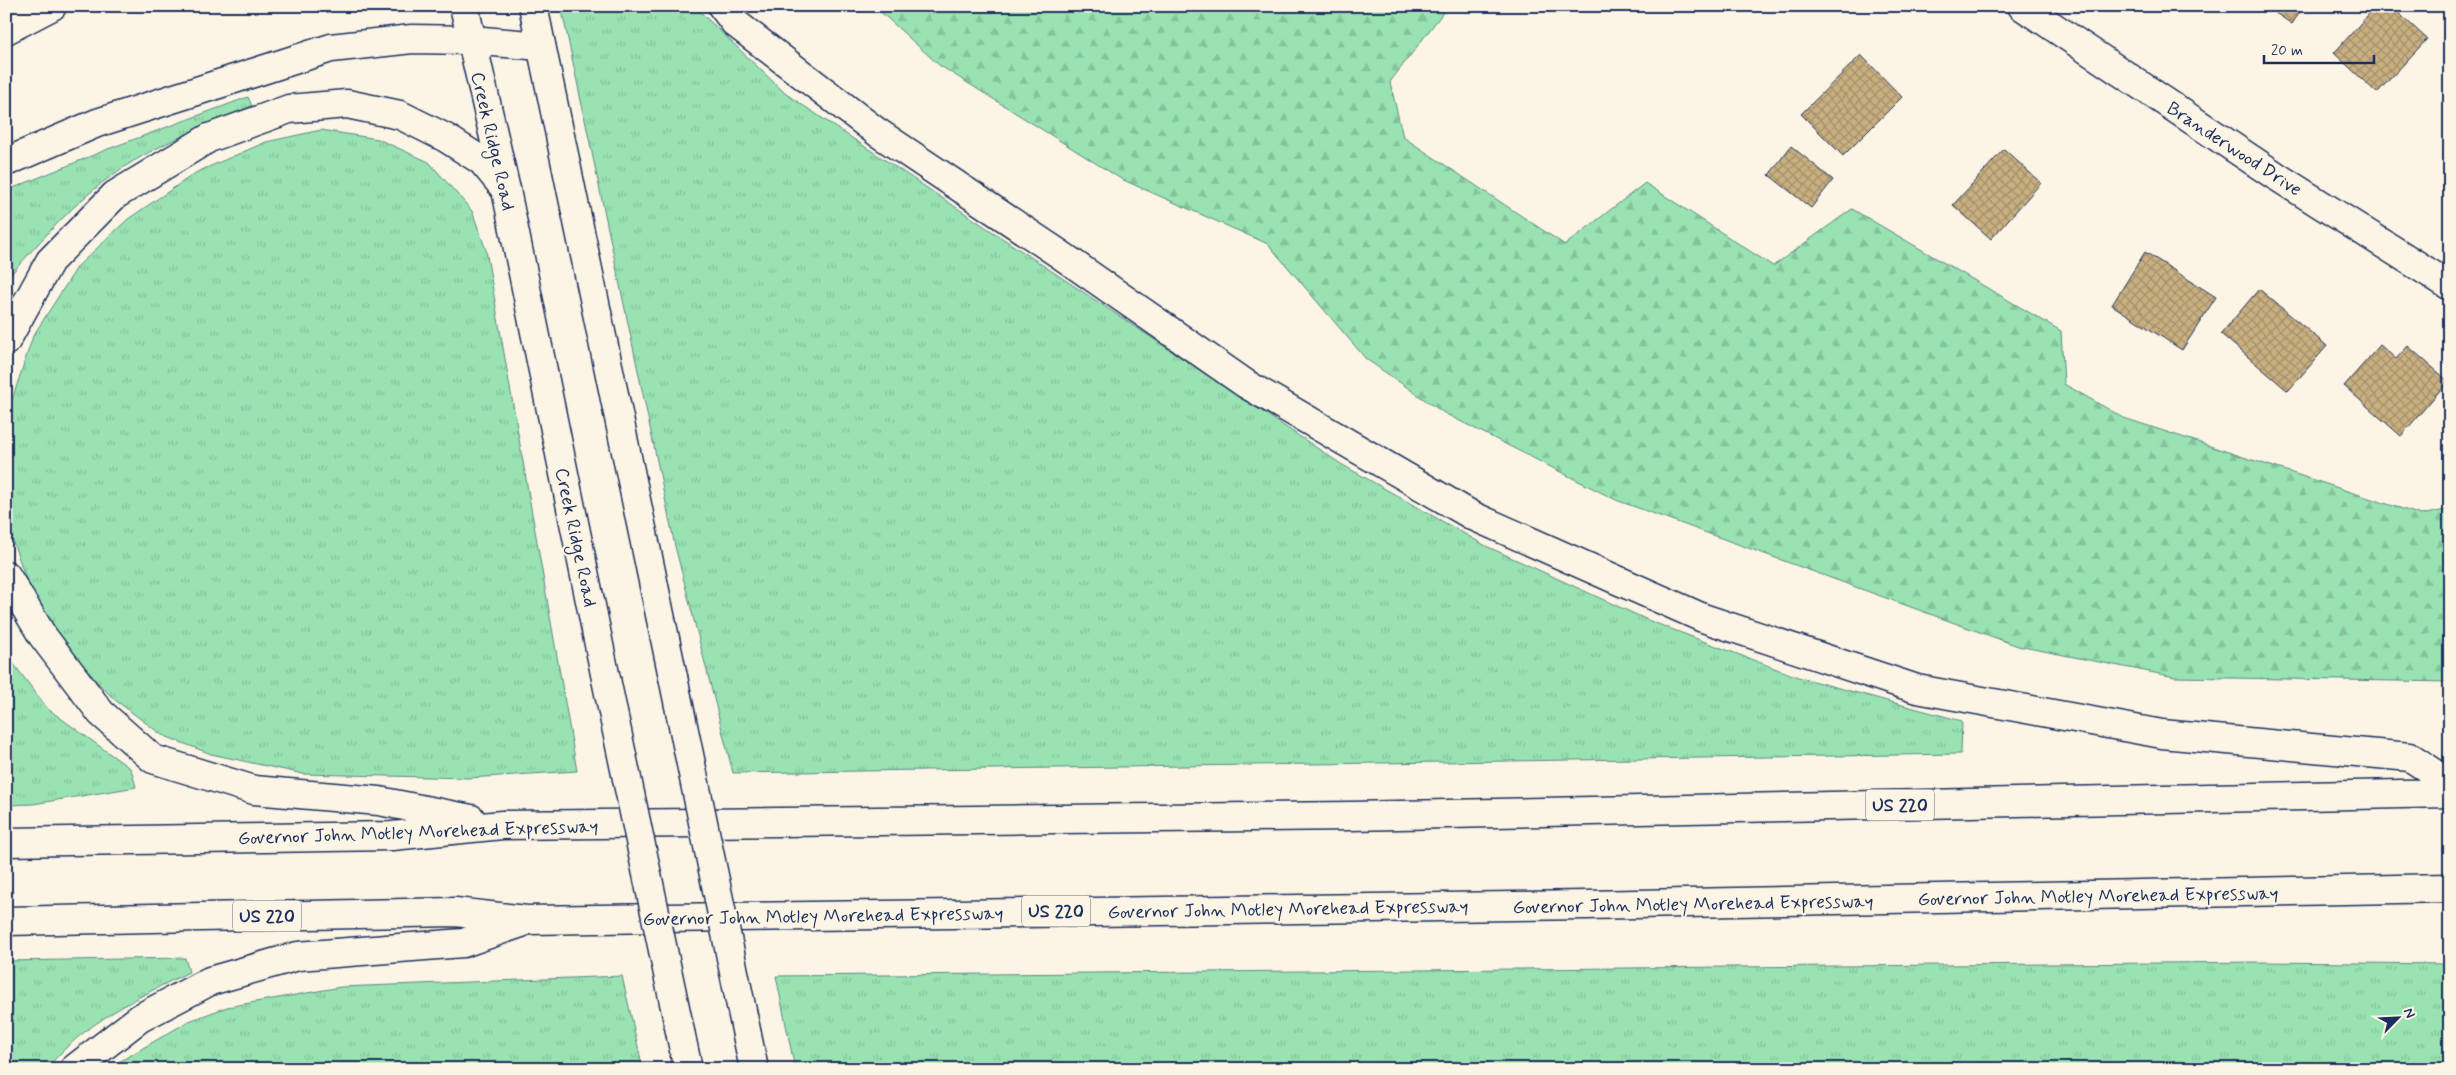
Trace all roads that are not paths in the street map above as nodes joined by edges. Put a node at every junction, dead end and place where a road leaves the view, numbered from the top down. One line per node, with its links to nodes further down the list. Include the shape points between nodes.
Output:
1 (52, 6): 6 (main road)
2 (464, 6): 7 (main road, Creek Ridge Road)
3 (533, 6): 8 (main road)
4 (722, 6): 14 (main road, via 735,23 877,132 1246,384 1474,516 1703,618 1917,689 2162,734 2410,757)
5 (2022, 6): 11 (main road, Branderwood Drive, via 2276,176)
6 (6, 30)
7 (471, 40): 8 (main road); 9 (main road, via 412,39 331,48 97,123); 10 (main road, Creek Ridge Road)
8 (541, 46): 23 (main road, bridge)
9 (6, 162)
10 (506, 190): 12 (main road, via 482,161 446,138 400,116 347,104 289,109 209,138 115,195 50,262); 22 (main road, Creek Ridge Road, bridge)
11 (2450, 286)
12 (6, 341)
13 (6, 575): 16 (main road, via 42,635 101,713 153,759 254,790 379,801)
14 (2450, 783)
15 (2450, 793): 16 (main road, Governor John Motley Morehead Expressway / US 220, via 1351,816)
16 (502, 825): 17 (main road, Governor John Motley Morehead Expressway / US 220, via 392,836)
17 (6, 842)
18 (2450, 888): 19 (main road, Governor John Motley Morehead Expressway / US 220, via 1586,905)
19 (527, 920): 20 (main road, Governor John Motley Morehead Expressway / US 220, via 455,912); 21 (main road, via 463,943 298,956 210,981 140,1018)
20 (6, 921)
21 (74, 1069)
22 (688, 1069)
23 (754, 1069)

